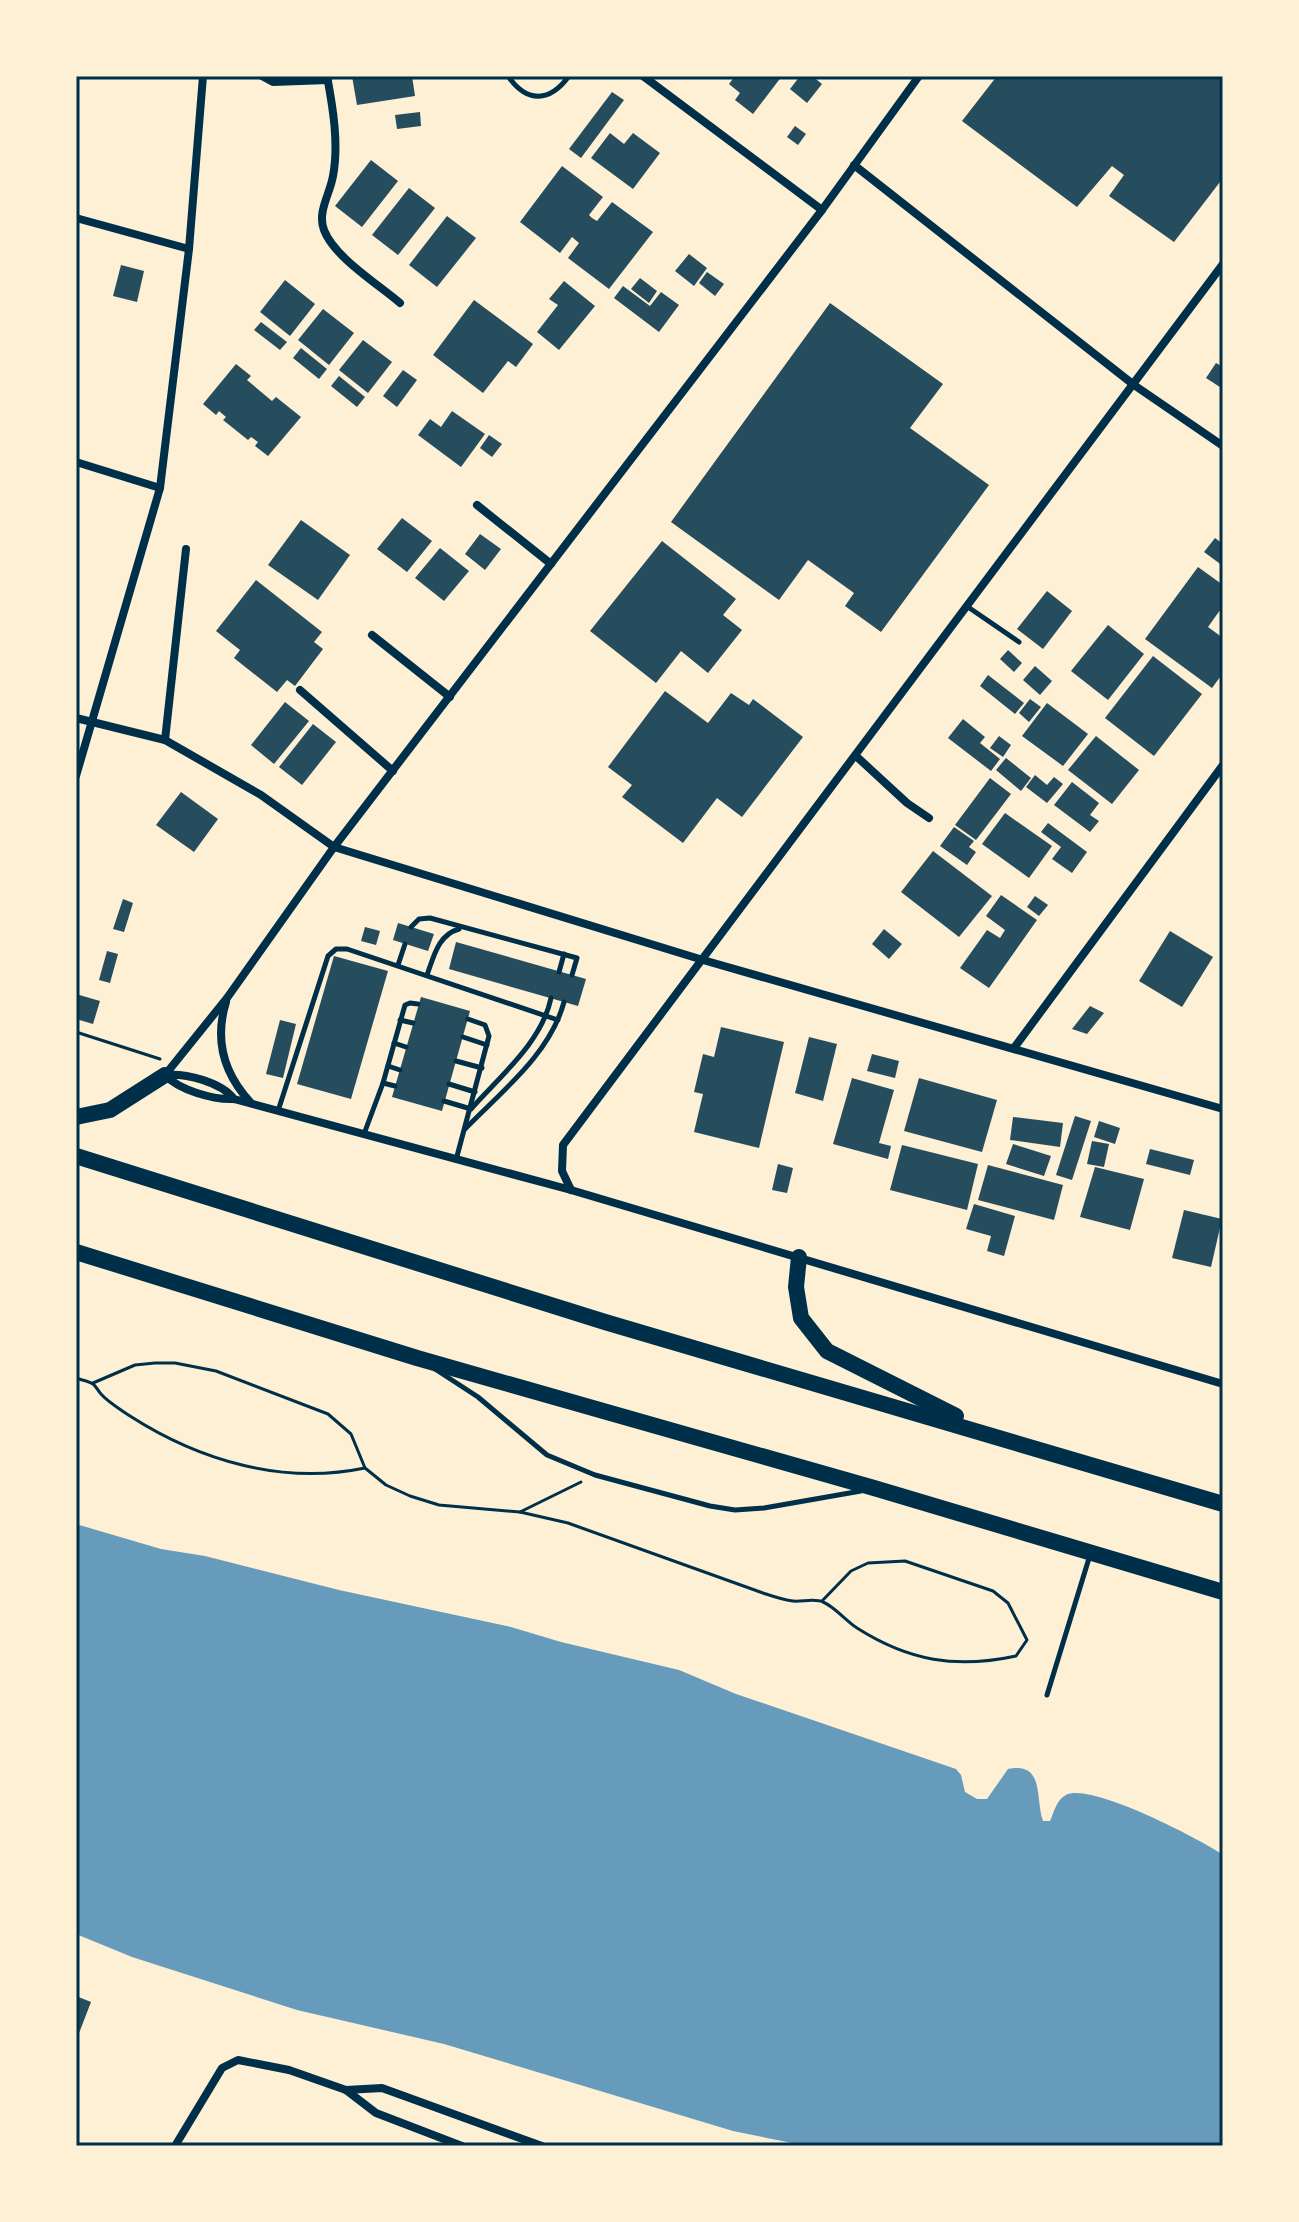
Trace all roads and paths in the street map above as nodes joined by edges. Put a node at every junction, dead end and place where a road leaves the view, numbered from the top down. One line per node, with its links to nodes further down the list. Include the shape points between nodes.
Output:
1 (203, 76): 11 (street)
2 (262, 76): 7 (street, via 273,82)
3 (508, 76): 4 (lane, via 526,93 544,96)
4 (569, 76)
5 (643, 76): 9 (street)
6 (919, 76): 8 (street)
7 (328, 78): 13 (street, via 335,130 323,228 332,246)
8 (854, 165): 9 (street); 14 (street)
9 (822, 210): 20 (street)
10 (76, 218): 11 (street)
11 (189, 249): 17 (street)
12 (1223, 264): 14 (street)
13 (400, 303)
14 (1134, 385): 15 (street); 21 (street)
15 (1223, 446)
16 (76, 462): 17 (street)
17 (160, 488): 27 (street)
18 (477, 505): 20 (street)
19 (186, 549): 28 (street)
20 (551, 564): 25 (street)
21 (968, 607): 23 (lane); 29 (street)
22 (372, 635): 25 (street)
23 (1019, 642)
24 (300, 690): 31 (street)
25 (450, 697): 31 (street)
26 (76, 718): 27 (street)
27 (91, 723): 28 (street); 32 (street)
28 (165, 740): 34 (street, via 261,795)
29 (856, 756): 33 (street); 39 (street)
30 (1223, 765): 58 (street)
31 (393, 771): 34 (street)
32 (76, 776)
33 (929, 818)
34 (334, 847): 39 (street); 44 (street)
35 (411, 927): 36 (lane, via 424,917)
36 (464, 929): 38 (lane); 42 (lane, via 444,936)
37 (405, 944): 40 (lane)
38 (564, 954): 41 (lane); 43 (lane, via 577,958)
39 (703, 960): 58 (street); 78 (street, via 563,1145 562,1171)
40 (398, 965): 42 (lane); 72 (lane, via 347,949 331,951)
41 (559, 972)
42 (427, 975): 48 (lane)
43 (572, 975)
44 (227, 998): 62 (street); 69 (street, via 222,1054)
45 (551, 998): 48 (lane)
46 (564, 1002): 51 (lane)
47 (418, 1004): 50 (lane, via 405,1005)
48 (546, 1016): 51 (lane); 70 (lane)
49 (468, 1019): 56 (lane, via 488,1028)
50 (400, 1020): 52 (lane); 55 (lane)
51 (558, 1020): 74 (lane, via 539,1053)
52 (413, 1023)
53 (76, 1032): 62 (path)
54 (463, 1037): 56 (lane)
55 (394, 1043): 57 (lane); 60 (lane)
56 (487, 1045): 61 (lane)
57 (406, 1047)
58 (1014, 1048): 71 (street)
59 (456, 1061): 61 (lane)
60 (388, 1066): 63 (lane); 64 (lane)
61 (482, 1068): 67 (lane)
62 (169, 1069): 69 (street); 73 (highway, via 110,1110)
63 (400, 1070)
64 (383, 1083): 66 (lane); 75 (lane)
65 (449, 1084): 67 (lane)
66 (395, 1086)
67 (475, 1092): 70 (lane)
68 (444, 1101): 70 (lane)
69 (251, 1104): 72 (street)
70 (471, 1109): 74 (lane)
71 (1223, 1109)
72 (278, 1111): 75 (street)
73 (76, 1117)
74 (465, 1129): 77 (lane)
75 (364, 1134): 77 (street)
76 (76, 1156): 85 (highway, via 590,1317)
77 (456, 1160): 78 (street)
78 (571, 1190): 80 (street)
79 (76, 1252): 81 (highway)
80 (799, 1257): 84 (street); 85 (highway, via 801,1318 827,1351)
81 (417, 1358): 87 (lane, via 478,1397 547,1455); 88 (highway)
82 (76, 1378): 83 (path)
83 (93, 1383): 86 (path, via 101,1395 192,1450 273,1472 315,1475); 86 (path, via 135,1365 155,1363 216,1371 328,1414 351,1434)
84 (1223, 1384)
85 (996, 1436): 89 (highway)
86 (365, 1468): 90 (path, via 386,1485 439,1505)
87 (595, 1475): 88 (lane, via 735,1510); 90 (path)
88 (874, 1488): 91 (highway)
89 (1223, 1504)
90 (520, 1512): 94 (path, via 568,1523 763,1593 791,1601)
91 (1090, 1552): 92 (highway); 96 (lane)
92 (1170, 1576): 93 (highway); 95 (lane)
93 (1223, 1592)
94 (822, 1601): 94 (path, via 891,1649 927,1659 991,1662 1016,1656 1027,1640 1008,1603 993,1591 905,1561 868,1563 851,1571)
95 (1223, 1601)
96 (1047, 1695)
97 (346, 2090): 98 (street, via 289,2070 238,2060 222,2068); 99 (street, via 376,2113); 100 (street, via 382,2088)
98 (175, 2146)
99 (462, 2146)
100 (542, 2146)

